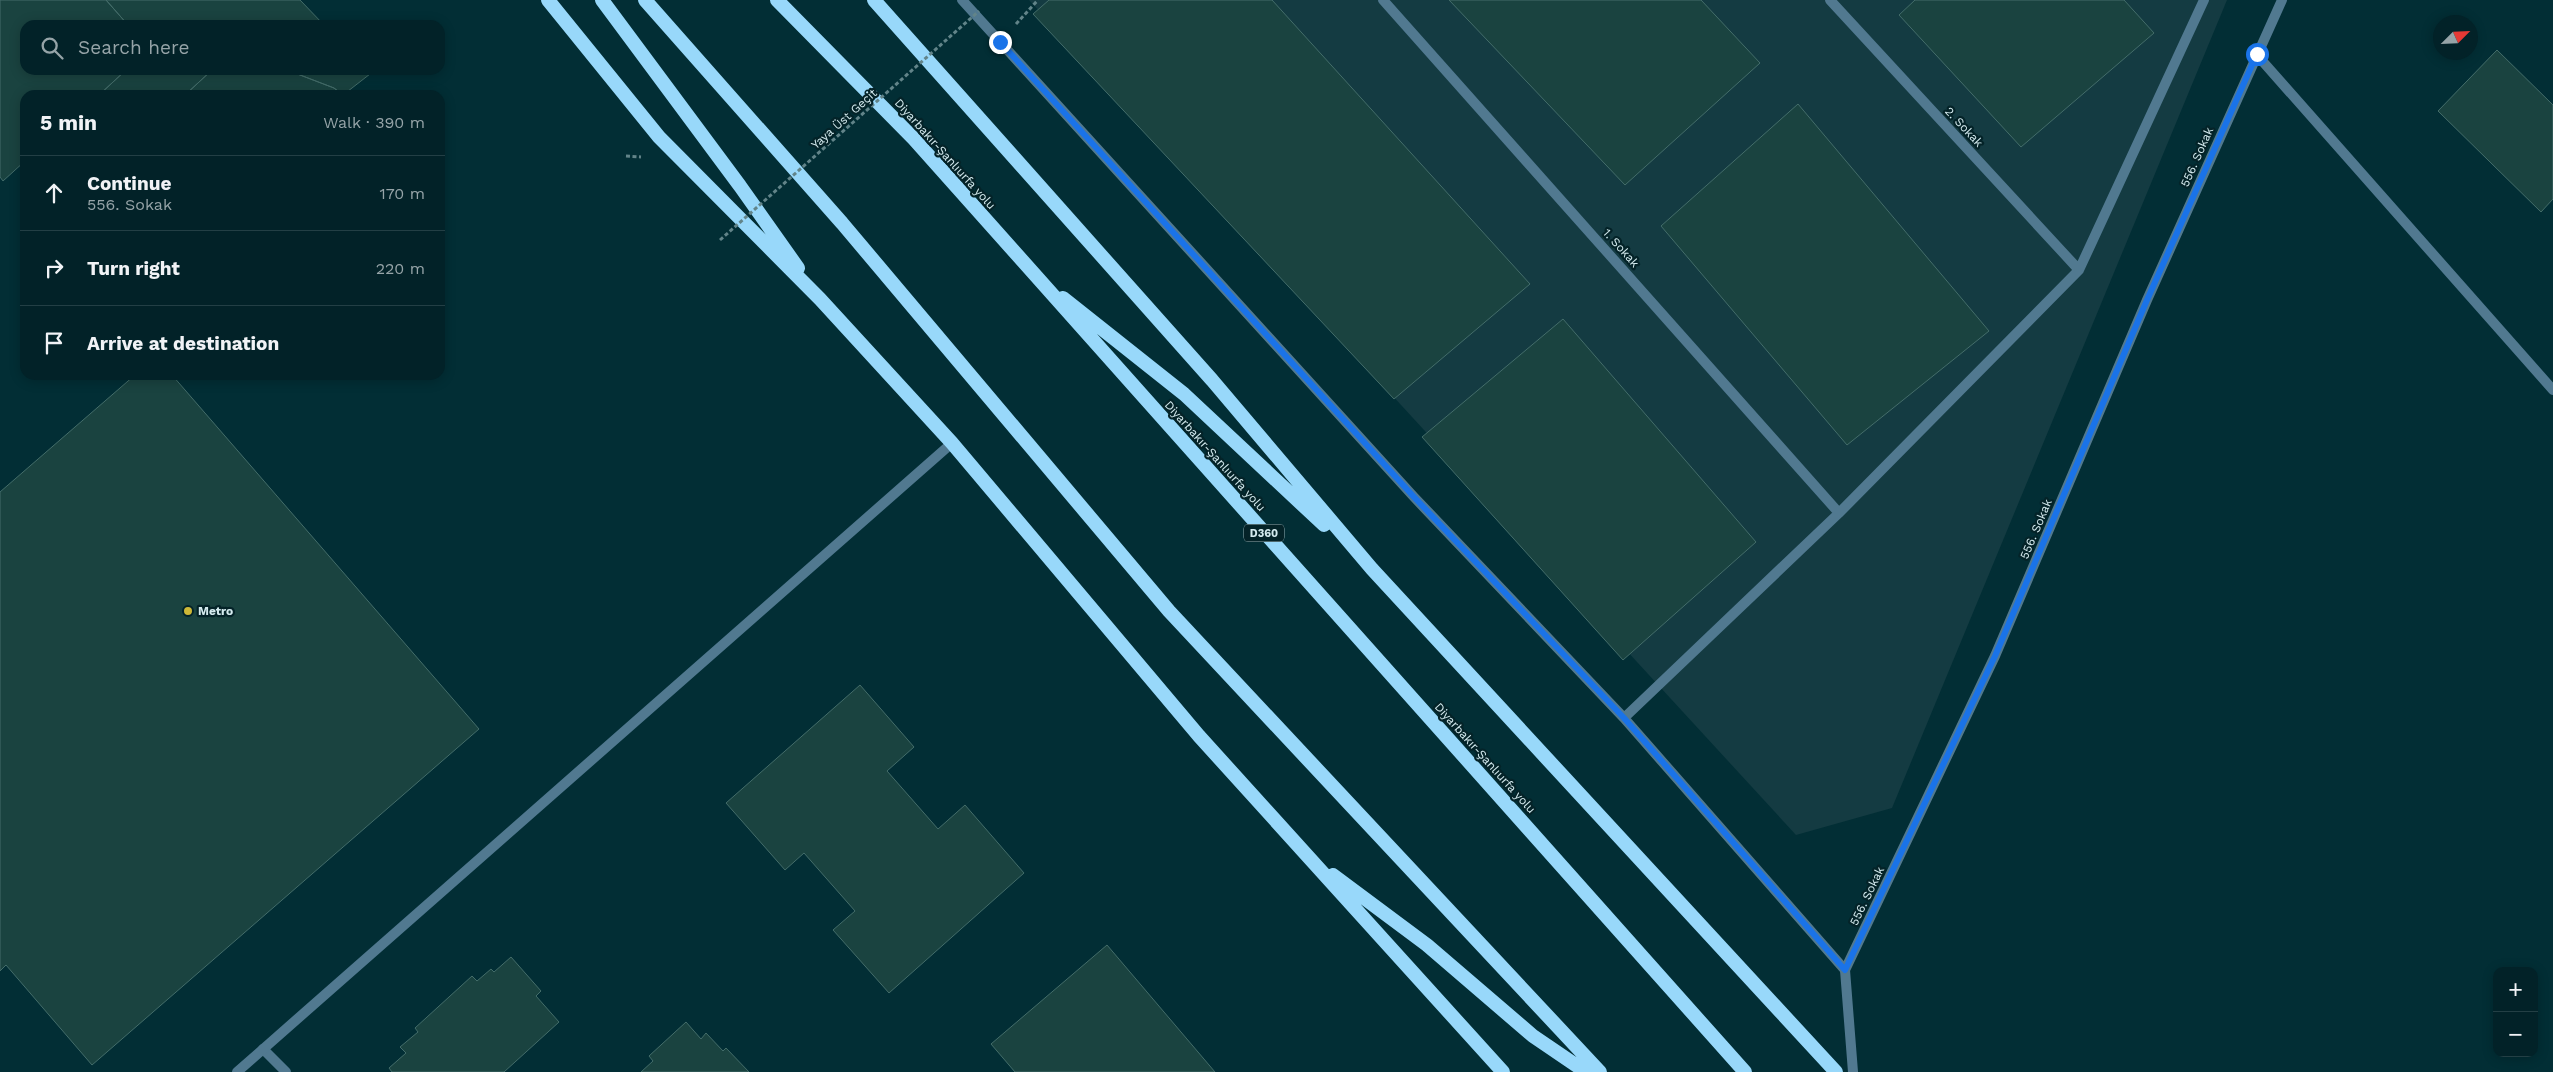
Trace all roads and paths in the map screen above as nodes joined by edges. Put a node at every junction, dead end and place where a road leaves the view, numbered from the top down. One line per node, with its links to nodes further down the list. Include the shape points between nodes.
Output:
1 (548, 0): 20 (highway, via 659,138)
2 (602, 0): 20 (highway)
3 (646, 0): 33 (highway, via 842,223 1169,610)
4 (777, 0): 19 (highway, Diyarbakır-Şanlıurfa yolu / D360, via 914,140)
5 (874, 0): 24 (highway, via 1212,380)
6 (962, 0): 13 (street)
7 (1038, 0): 13 (path)
8 (1383, 0): 23 (street, 1. Sokak)
9 (1830, 0): 18 (street, 2. Sokak)
10 (2204, 0): 18 (street)
11 (2282, 0): 14 (street, 556. Sokak)
12 (979, 11): 17 (path, Yaya Üst Geçit, bridge)
13 (1000, 42): 25 (street, via 1414,497)
14 (2257, 54): 21 (street); 27 (street, 556. Sokak, via 2147,300 1995,656)
15 (626, 156): 16 (path)
16 (642, 157)
17 (720, 240)
18 (2079, 270): 23 (street)
19 (1032, 274): 24 (highway, via 1184,394); 34 (highway, Diyarbakır-Şanlıurfa yolu / D360)
20 (820, 299): 22 (highway)
21 (2553, 390)
22 (952, 443): 26 (highway, via 1199,736); 28 (street)
23 (1839, 513): 25 (street)
24 (1372, 569): 35 (highway)
25 (1624, 718): 27 (street)
26 (1309, 857): 31 (highway); 32 (highway, via 1427,945 1533,1036)
27 (1845, 970): 36 (street)
28 (263, 1049): 29 (street); 30 (street)
29 (237, 1072)
30 (286, 1072)
31 (1503, 1072)
32 (1586, 1072)
33 (1600, 1072)
34 (1745, 1072)
35 (1836, 1072)
36 (1853, 1072)

